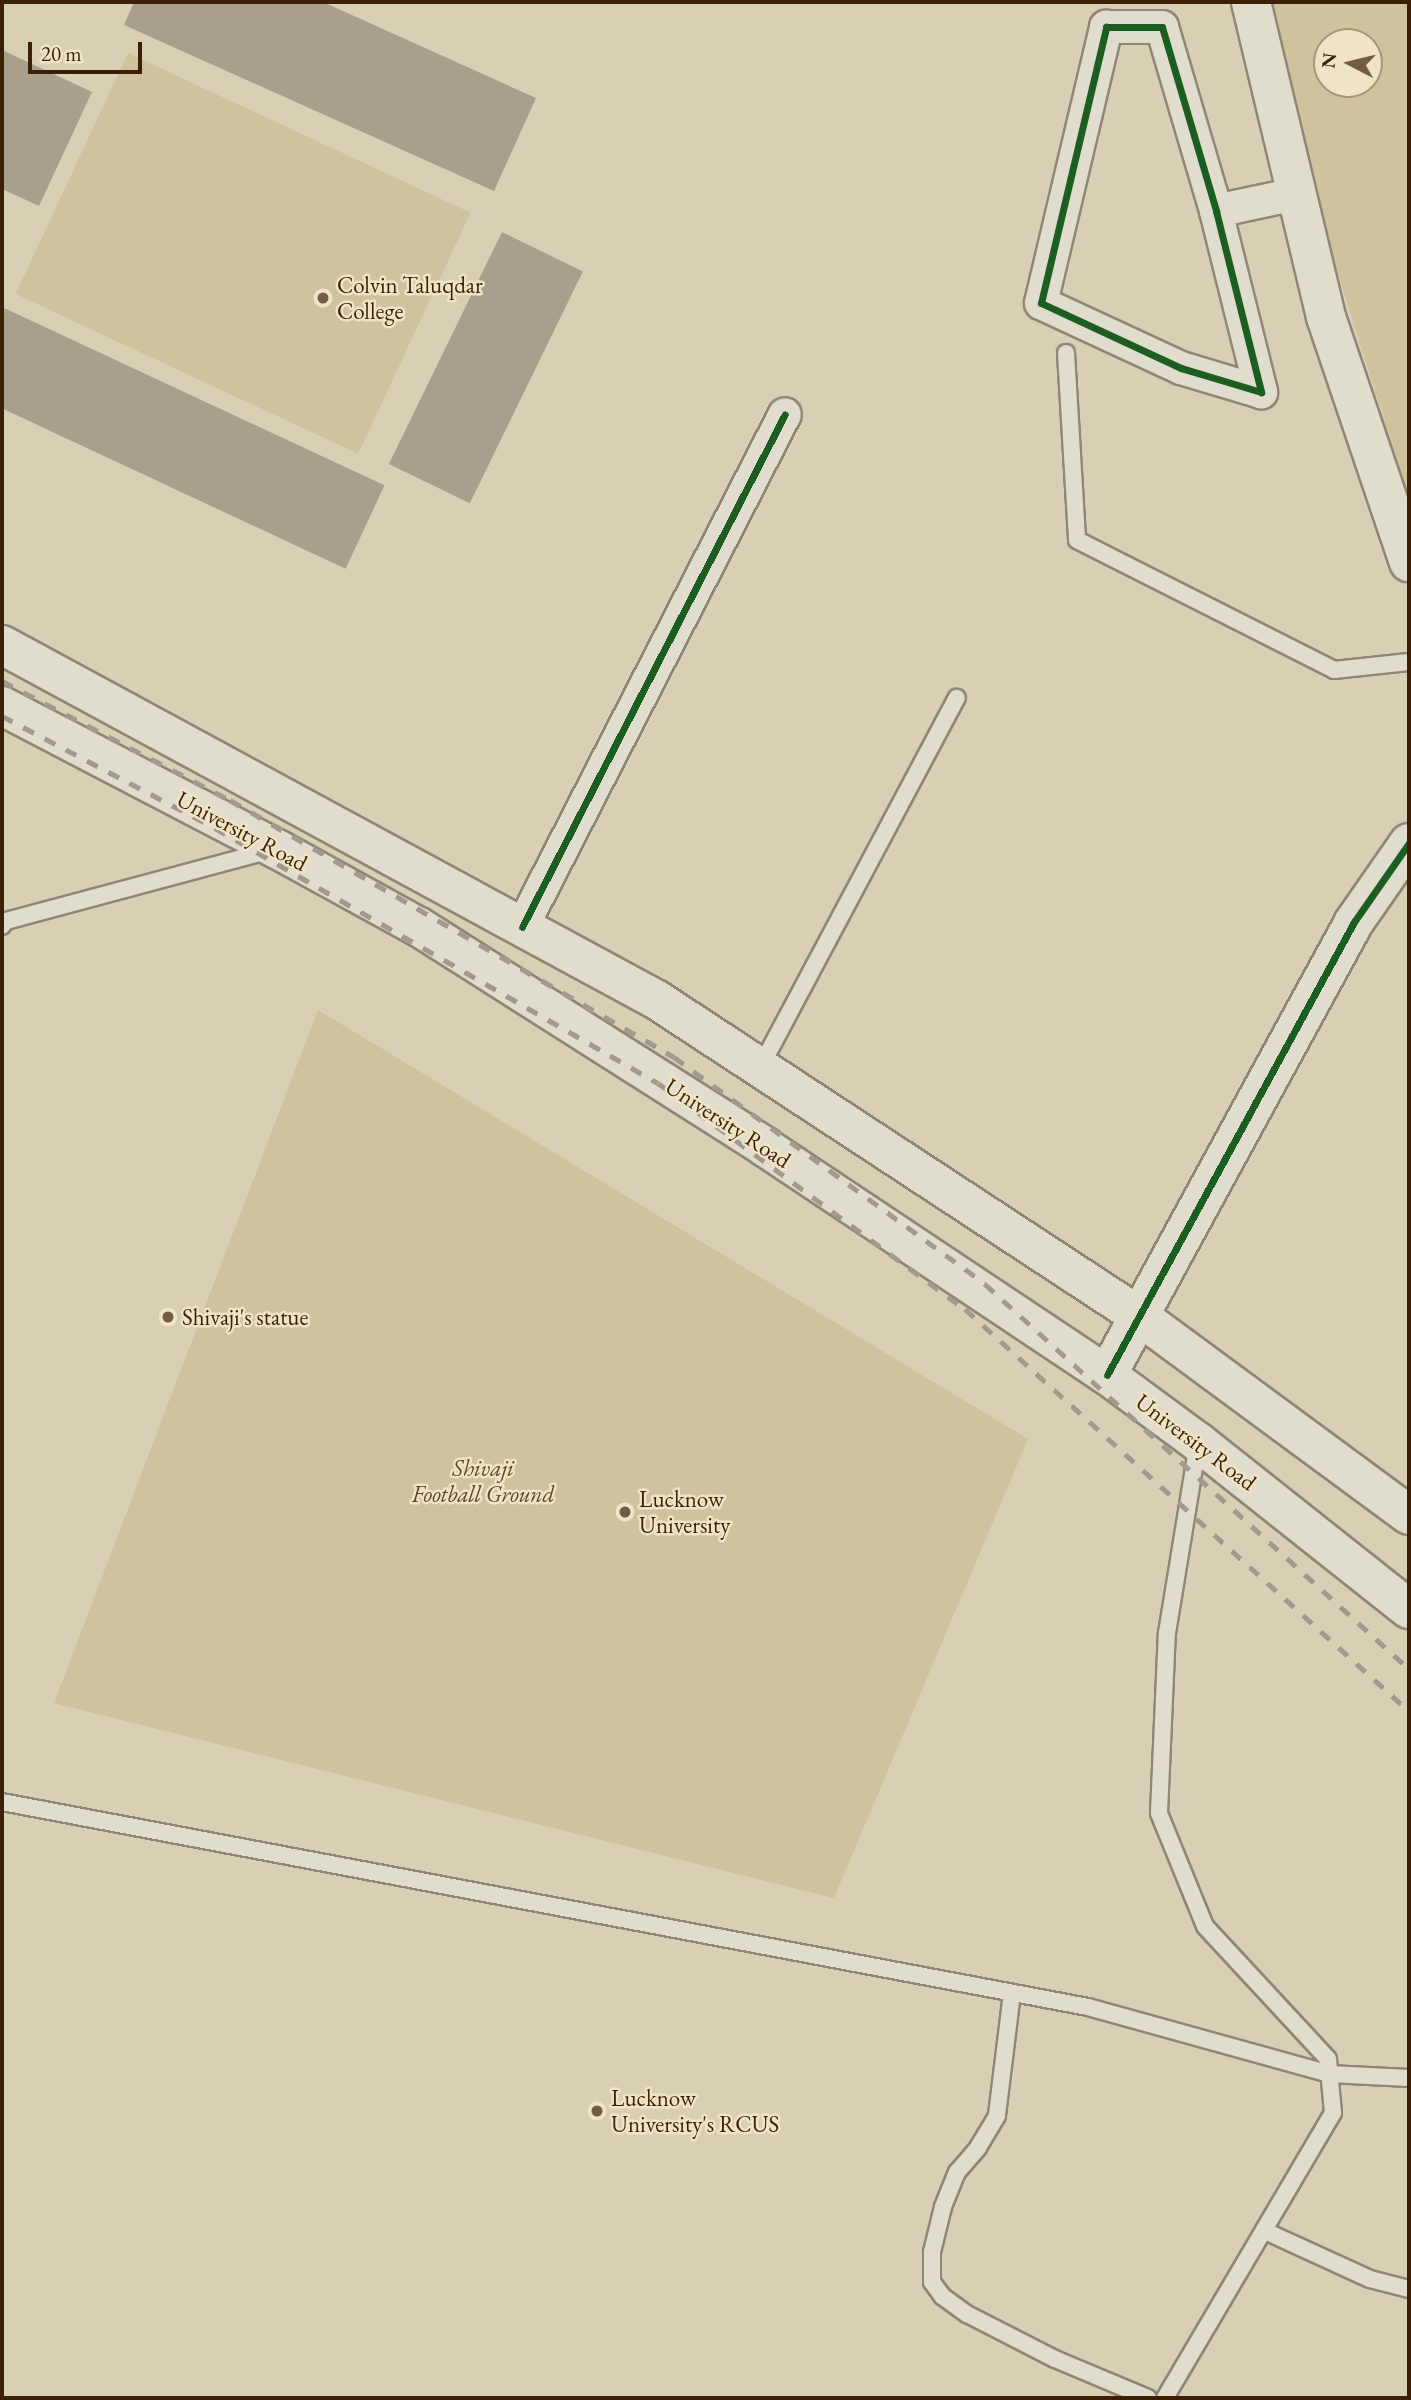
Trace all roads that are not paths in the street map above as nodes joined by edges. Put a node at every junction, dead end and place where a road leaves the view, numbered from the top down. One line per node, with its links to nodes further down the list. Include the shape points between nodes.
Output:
1 (1251, 2): 2 (main road)
2 (1294, 194): 3 (street); 6 (main road, via 1326,317)
3 (1216, 211): 3 (street, via 1162,27 1106,27 1041,303 1181,368 1261,392)
4 (1066, 353): 8 (lane, via 1077,540 1334,670)
5 (785, 414): 15 (street)
6 (1409, 562)
7 (2, 645): 11 (main road)
8 (1409, 662)
9 (957, 698): 16 (lane)
10 (2, 706): 13 (main road, University Road)
11 (334, 824): 13 (main road); 15 (main road)
12 (1409, 843): 17 (main road, via 1354,922)
13 (294, 858): 14 (lane, via 6,921); 18 (main road, University Road, via 419,927 765,1146)
14 (2, 926)
15 (522, 927): 16 (main road, via 657,1000)
16 (761, 1066): 17 (main road)
17 (1139, 1316): 18 (main road); 20 (main road)
18 (1107, 1375): 19 (main road, University Road)
19 (1198, 1442): 21 (main road, University Road); 24 (lane, via 1167,1633 1159,1813 1205,1926 1328,2059)
20 (1409, 1515)
21 (1409, 1609)
22 (2, 1802): 23 (lane)
23 (1012, 1993): 24 (lane, via 1088,2007); 28 (lane, via 997,2116 957,2172 943,2207 932,2252 932,2282 942,2296 967,2314)
24 (1329, 2074): 25 (lane); 26 (lane, via 1334,2113)
25 (1409, 2078)
26 (1265, 2231): 27 (lane, via 1370,2279); 29 (lane)
27 (1409, 2289)
28 (1148, 2398)
29 (1165, 2398)

